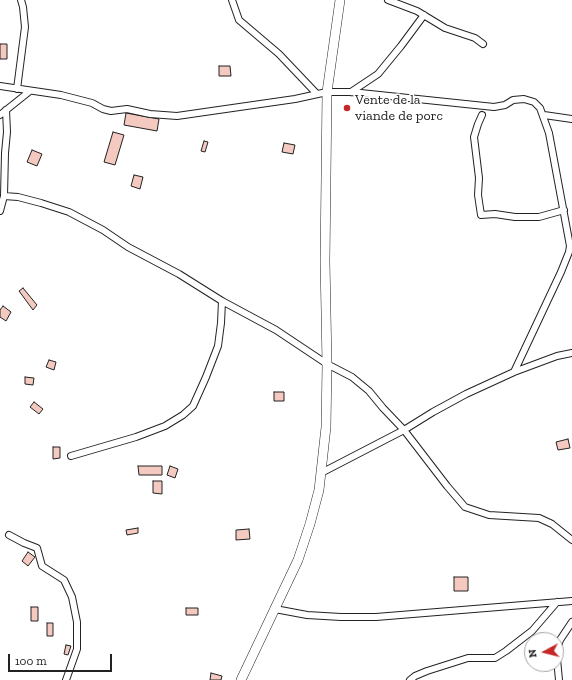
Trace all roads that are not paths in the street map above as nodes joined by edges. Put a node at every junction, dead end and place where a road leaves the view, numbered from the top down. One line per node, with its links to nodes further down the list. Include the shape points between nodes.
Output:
1 (21, 0): 8 (street, via 25,27)
2 (232, 0): 12 (street, via 239,20 280,54)
3 (340, 0): 10 (main road)
4 (388, 0): 5 (street)
5 (424, 15): 6 (street, via 445,28 475,38); 11 (street, via 378,74)
6 (483, 44)
7 (0, 86): 8 (street)
8 (17, 89): 9 (street)
9 (30, 91): 12 (street, via 61,95 112,111 127,109 177,116); 13 (street)
10 (328, 92): 11 (street); 12 (street); 23 (main road, via 325,261)
11 (350, 92): 16 (street, via 494,107 524,99 534,102)
12 (317, 94)
13 (6, 110): 14 (street); 18 (street)
14 (0, 115)
15 (482, 115): 19 (street, via 474,137 481,215 539,217)
16 (544, 115): 17 (street); 19 (street)
17 (572, 119)
18 (4, 196): 20 (street); 21 (street, via 41,202 69,212)
19 (564, 210): 24 (street, via 569,252)
20 (0, 211)
21 (222, 301): 23 (street, via 276,330); 26 (street, via 218,346 193,406 184,415 165,426)
22 (572, 353): 24 (street)
23 (327, 364): 25 (street, via 352,377 369,391); 27 (main road, via 326,427)
24 (514, 372): 25 (street, via 459,398)
25 (404, 430): 27 (street); 29 (street, via 465,506 488,515 539,518 552,524)
26 (71, 456)
27 (321, 473): 32 (main road, via 319,490 298,560)
28 (9, 535): 34 (street, via 37,548 42,566 64,580 72,597 77,622 77,649)
29 (572, 540)
30 (572, 601): 31 (street)
31 (557, 602): 32 (street, via 376,617 307,615); 36 (street, via 532,631 494,658 468,658)
32 (275, 609): 35 (main road)
33 (572, 622): 37 (street, via 557,649)
34 (66, 680)
35 (241, 680)
36 (410, 680)
37 (559, 680)

